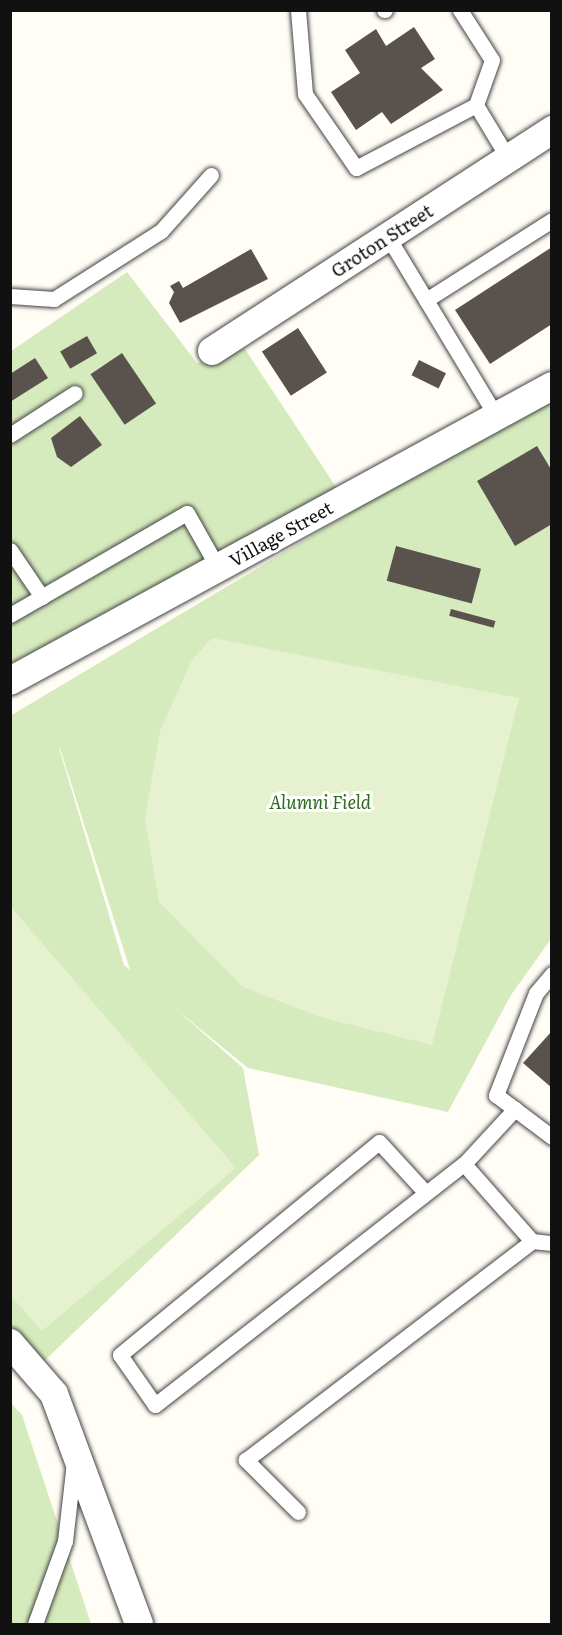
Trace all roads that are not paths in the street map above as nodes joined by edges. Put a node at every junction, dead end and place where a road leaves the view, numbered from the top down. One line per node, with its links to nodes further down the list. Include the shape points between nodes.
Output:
1 (298, 10): 3 (lane, via 305,94 356,168)
2 (460, 10): 3 (lane, via 492,60)
3 (476, 105): 5 (lane)
4 (552, 130): 5 (street, Groton Street)
5 (508, 158): 8 (street, Groton Street)
6 (211, 175): 9 (lane, via 161,231 54,299)
7 (552, 220): 10 (lane)
8 (388, 237): 10 (lane); 11 (street, Groton Street)
9 (10, 296)
10 (426, 300): 14 (lane)
11 (212, 351)
12 (552, 386): 14 (street, Village Street)
13 (75, 393): 15 (lane)
14 (496, 416): 17 (street, Village Street)
15 (10, 435)
16 (10, 550): 18 (lane)
17 (218, 568): 18 (lane, via 186,513); 20 (street, Village Street)
18 (42, 597): 19 (lane)
19 (10, 615)
20 (10, 681)
21 (552, 974): 22 (lane, via 536,993 496,1095)
22 (515, 1109): 23 (lane); 24 (lane)
23 (552, 1137)
24 (464, 1164): 25 (lane); 26 (lane)
25 (425, 1192): 25 (lane, via 379,1142 120,1355 155,1405)
26 (532, 1241): 27 (lane); 30 (lane, via 246,1460)
27 (552, 1243)
28 (10, 1343): 29 (street, via 54,1394)
29 (75, 1447): 31 (lane, via 65,1540); 32 (street)
30 (298, 1512)
31 (35, 1624)
32 (139, 1624)

